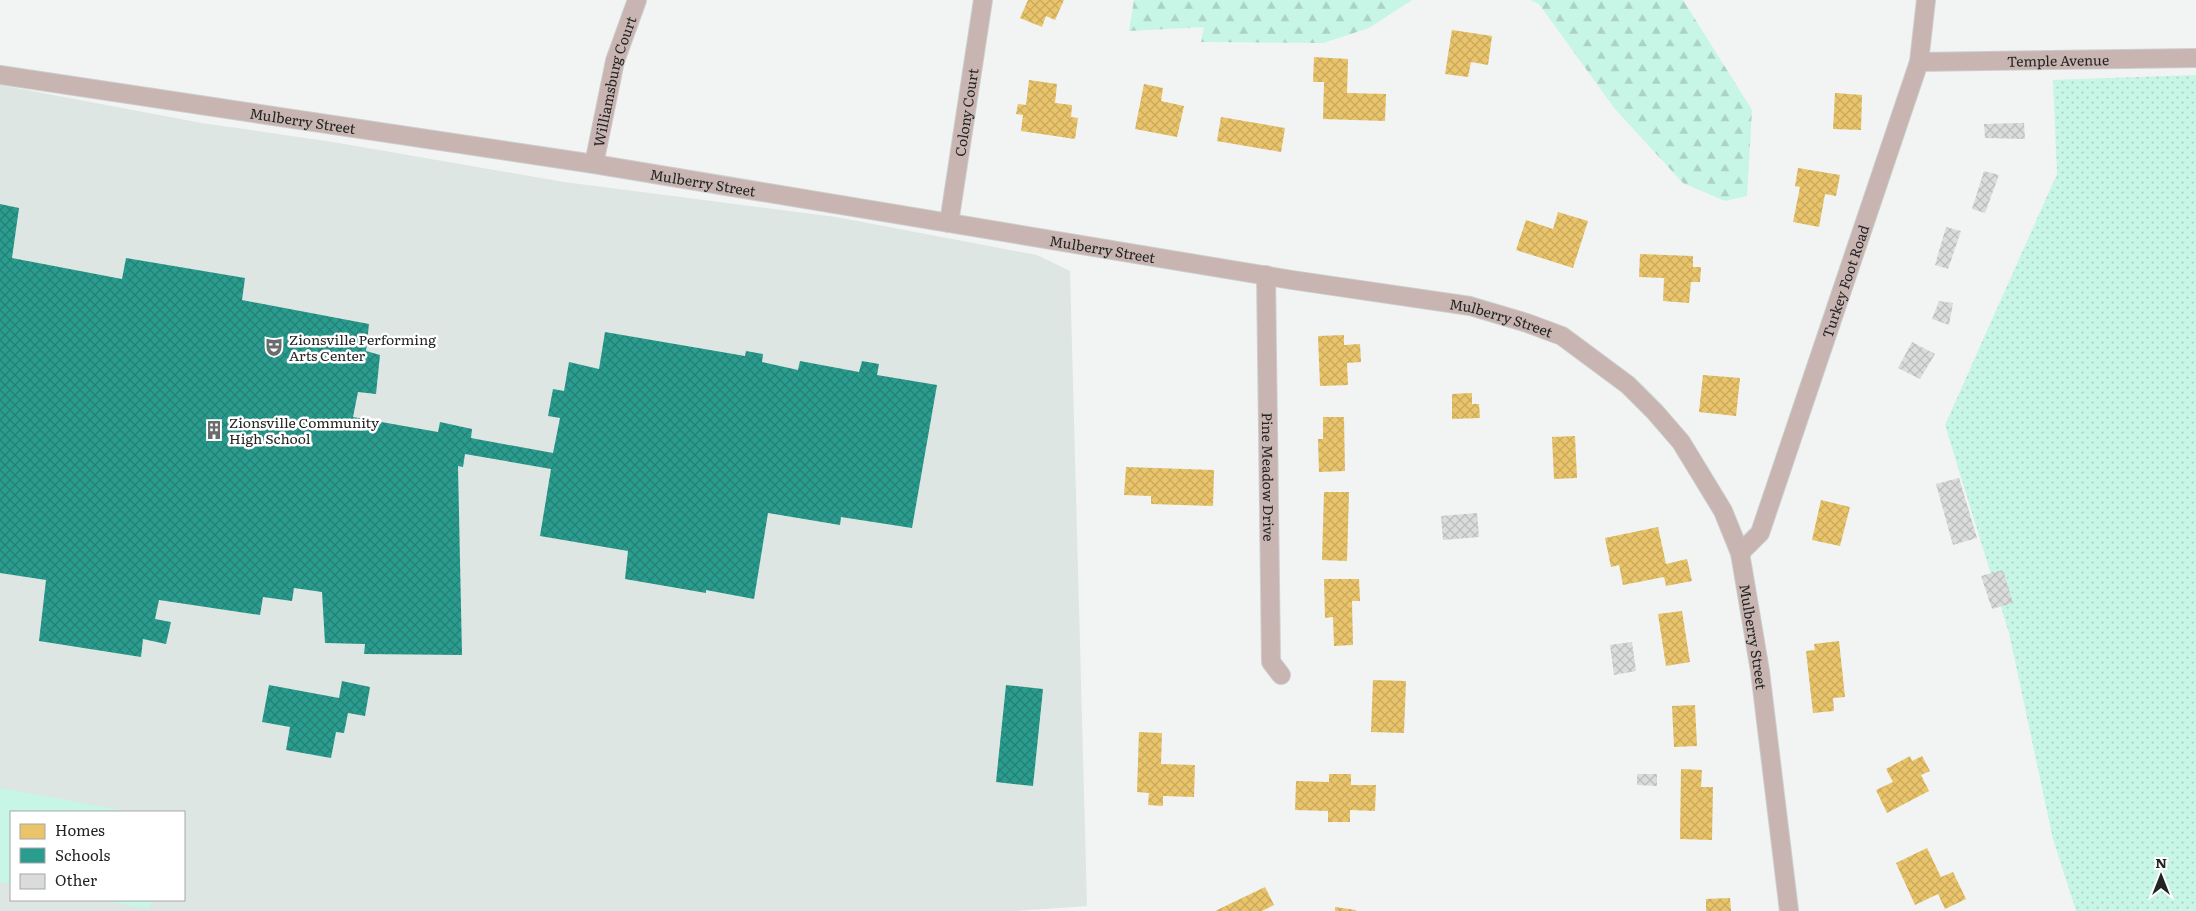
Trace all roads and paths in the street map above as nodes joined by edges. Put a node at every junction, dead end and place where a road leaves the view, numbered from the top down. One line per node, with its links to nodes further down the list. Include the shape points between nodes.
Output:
1 (637, 0): 7 (street, Williamsburg Court, via 615,61)
2 (983, 0): 8 (street, Colony Court)
3 (1926, 0): 5 (street, Turkey Foot Road)
4 (2196, 58): 5 (street, Temple Avenue)
5 (1919, 62): 10 (street, Turkey Foot Road, via 1760,533)
6 (0, 75): 7 (street, Mulberry Street)
7 (594, 164): 8 (street, Mulberry Street)
8 (949, 223): 9 (street, Mulberry Street)
9 (1266, 275): 10 (street, Mulberry Street, via 1470,306 1562,336 1628,385 1681,442 1723,512); 11 (street, Pine Meadow Drive, via 1271,662)
10 (1740, 554): 12 (street, Mulberry Street, via 1760,671)
11 (1282, 676)
12 (1789, 911)

